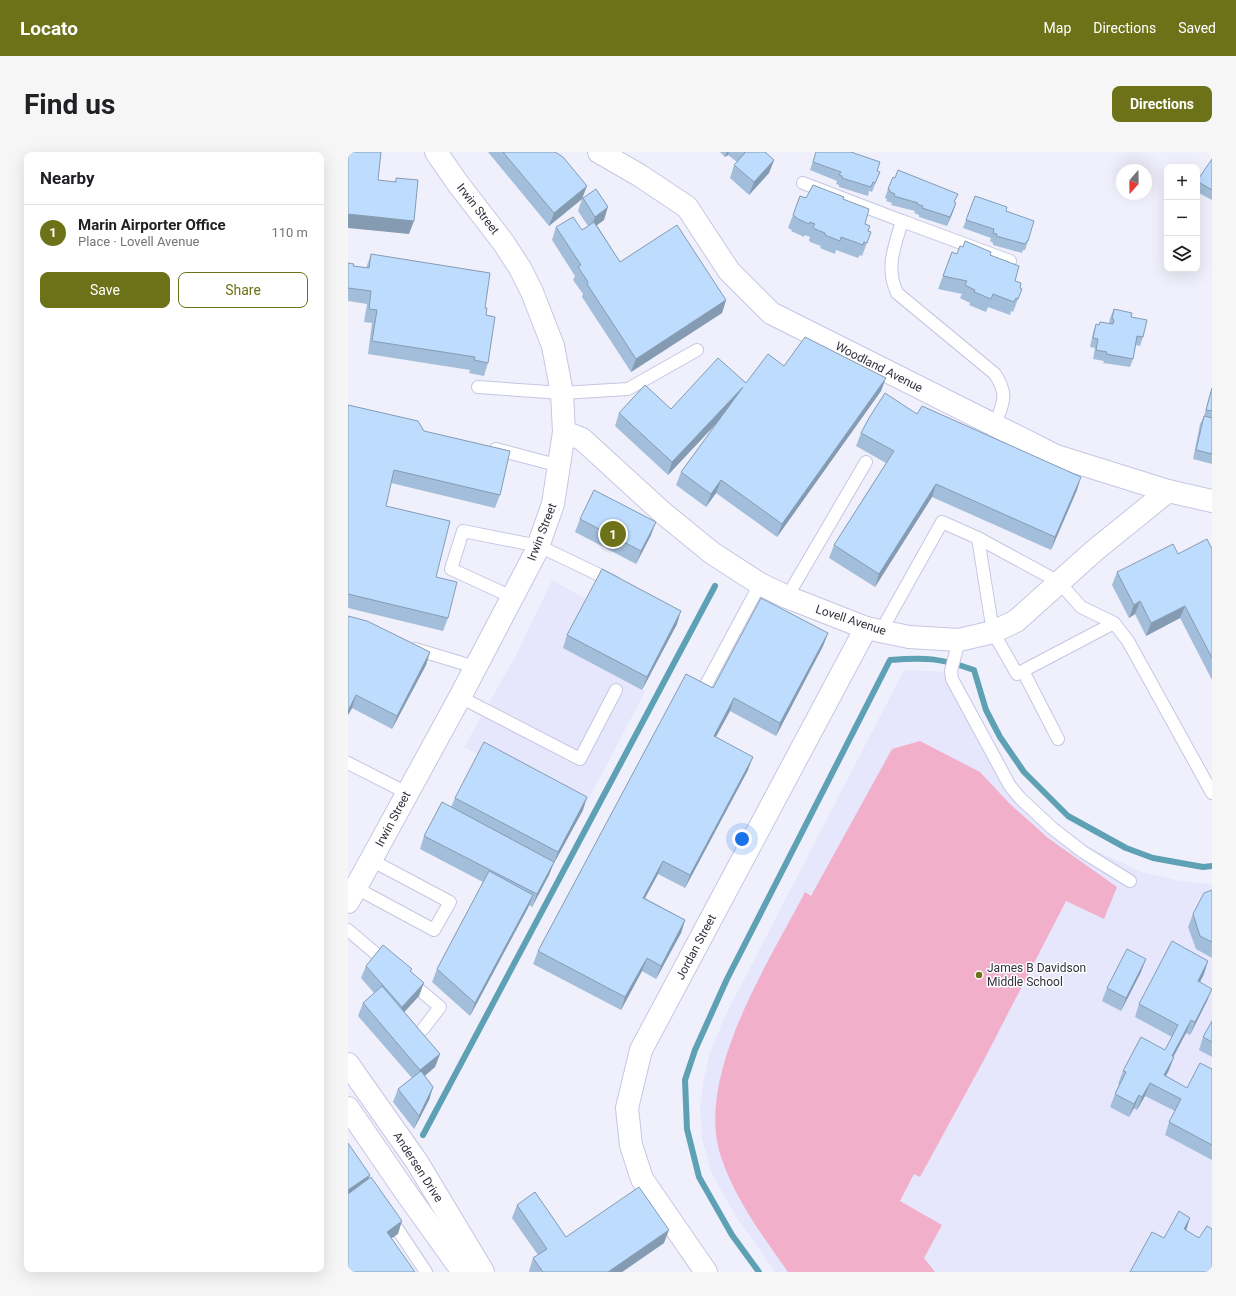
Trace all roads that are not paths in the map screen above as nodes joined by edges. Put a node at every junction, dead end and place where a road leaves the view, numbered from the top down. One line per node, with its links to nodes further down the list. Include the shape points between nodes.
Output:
1 (436, 152): 8 (street, Irwin Street, via 520,268 553,346)
2 (599, 152): 9 (street, Woodland Avenue, via 686,206 729,271 771,312)
3 (803, 183): 4 (lane)
4 (902, 221): 5 (lane); 9 (lane, via 891,267 892,281 897,292 995,374 1003,387 1004,398)
5 (1010, 261)
6 (697, 350): 8 (lane, via 628,389)
7 (478, 387): 8 (lane)
8 (562, 393): 10 (street, Irwin Street)
9 (995, 425): 14 (street, Woodland Avenue, via 1056,456)
10 (564, 432): 13 (street, Irwin Street); 19 (street, Lovell Avenue, via 582,440 662,513 705,548)
11 (484, 446): 13 (lane)
12 (866, 462): 22 (lane)
13 (560, 466): 17 (street, Irwin Street, via 553,504)
14 (1168, 491): 15 (street, Woodland Avenue); 18 (street, Lovell Avenue)
15 (1212, 502)
16 (978, 538): 18 (lane); 24 (lane, via 942,522); 25 (lane)
17 (539, 546): 20 (lane); 21 (street, Irwin Street); 21 (lane, via 463,531 451,569)
18 (1059, 582): 23 (lane, via 1081,607); 25 (street, Lovell Avenue, via 1016,621)
19 (760, 584): 22 (street, Lovell Avenue); 31 (lane)
20 (621, 586)
21 (512, 597): 28 (street, Irwin Street)
22 (788, 597): 24 (street, Lovell Avenue)
23 (1114, 623): 29 (lane); 36 (lane, via 1128,641)
24 (873, 629): 27 (street, Lovell Avenue); 48 (street, Jordan Street, via 641,1050 628,1108 631,1145 642,1179)
25 (993, 632): 27 (street, Lovell Avenue); 29 (lane, via 1017,674)
26 (400, 644): 28 (lane)
27 (957, 648): 38 (lane, via 951,671 952,679 1010,786 1052,828 1083,852)
28 (475, 667): 32 (street, Irwin Street)
29 (1023, 671): 33 (lane)
30 (616, 690): 32 (lane, via 580,759)
31 (701, 694)
32 (460, 697): 35 (street, Irwin Street)
33 (1058, 739)
34 (348, 763): 35 (lane)
35 (407, 793): 37 (street, Irwin Street)
36 (1212, 793)
37 (371, 860): 39 (street, Irwin Street); 39 (lane, via 450,902 434,930)
38 (1130, 881)
39 (350, 898)
40 (348, 930): 41 (lane, via 440,1007)
41 (424, 1029)
42 (348, 1064): 47 (street, Andersen Drive, via 417,1162)
43 (348, 1108): 46 (street, Andersen Drive)
44 (383, 1208): 45 (lane)
45 (426, 1272)
46 (463, 1272)
47 (483, 1272)
48 (706, 1272)

